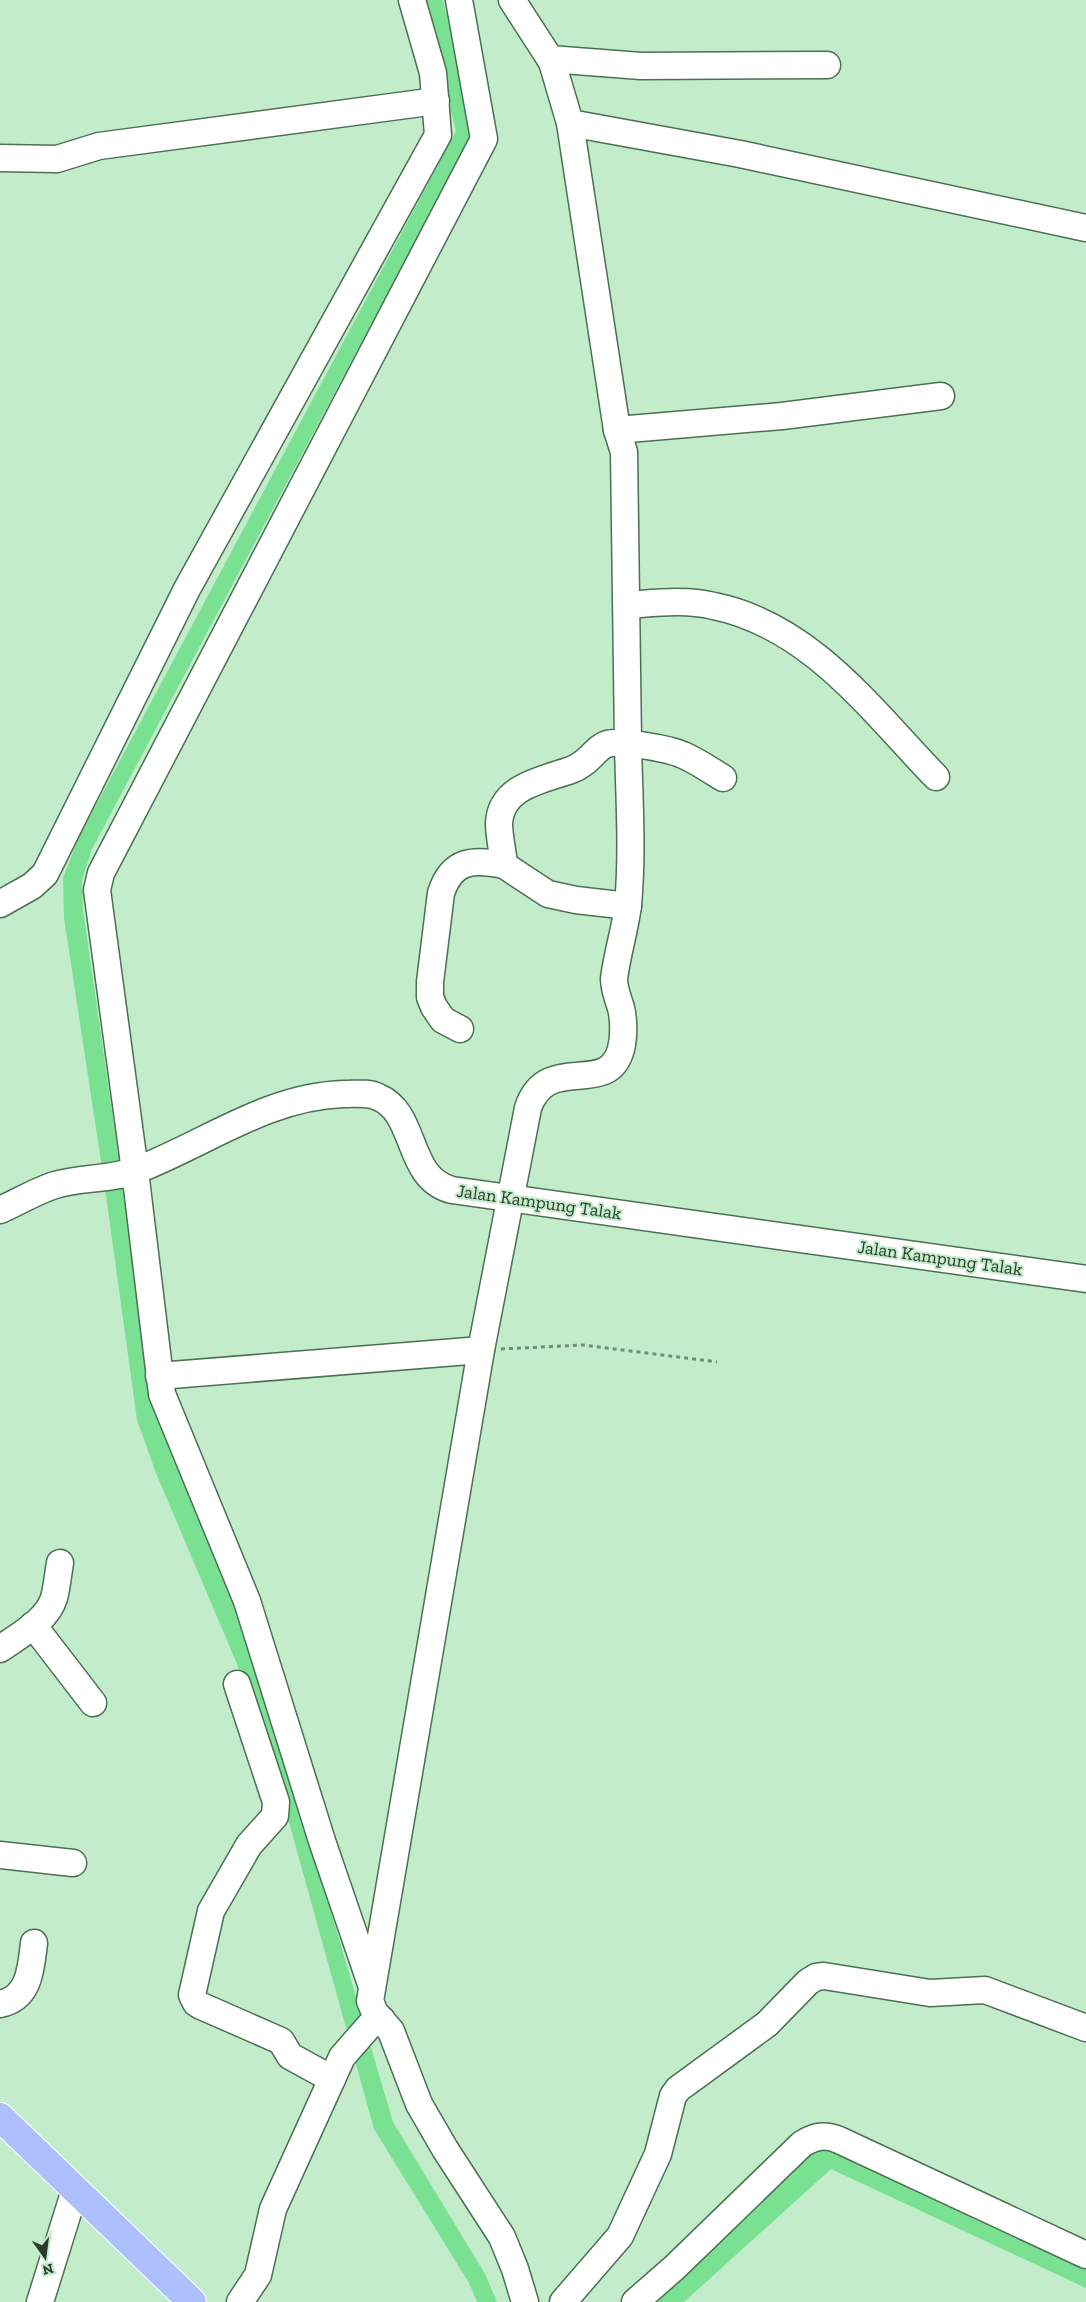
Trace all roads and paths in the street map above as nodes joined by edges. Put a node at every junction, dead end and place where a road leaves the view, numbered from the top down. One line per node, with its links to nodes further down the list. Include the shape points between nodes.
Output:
1 (412, 0): 6 (street, via 433,73)
2 (459, 0): 20 (street, via 484,139 99,878 97,895)
3 (512, 0): 4 (street)
4 (550, 59): 5 (street, via 641,66); 7 (street)
5 (827, 65)
6 (436, 101): 8 (street, via 99,146 56,159); 17 (street, via 437,138 187,589 48,869 37,883)
7 (570, 123): 9 (street, via 740,154); 11 (street)
8 (0, 158)
9 (1086, 228)
10 (941, 396): 11 (street, via 782,416)
11 (617, 430): 12 (street, via 624,452)
12 (627, 605): 13 (street); 14 (street, via 670,601 714,605 756,618 794,638 828,665)
13 (628, 743): 15 (street, via 682,754); 16 (street, via 606,744 583,765 526,786 511,796 503,808 499,824); 18 (street, via 631,838)
14 (936, 777)
15 (723, 778)
16 (504, 865): 18 (street, via 548,894); 19 (street, via 483,860 461,865 445,882 441,893 430,997 443,1020)
17 (0, 904)
18 (628, 906): 21 (street, via 614,981 622,1016 621,1052 606,1070 595,1075 557,1077 538,1089 528,1108)
19 (460, 1029)
20 (130, 1172): 21 (street, Jalan Kampung Talak, via 250,1117 287,1104 326,1094 362,1094 380,1097 394,1108 422,1168 432,1181 452,1190); 22 (street, Jalan Kampung Talak, via 55,1185); 26 (street)
21 (512, 1199): 23 (street, Jalan Kampung Talak); 24 (street)
22 (0, 1210)
23 (1086, 1279)
24 (481, 1350): 25 (path, via 583,1345); 26 (street); 35 (street)
25 (717, 1362)
26 (160, 1376): 35 (street, via 162,1394 247,1601)
27 (60, 1563): 28 (street, via 52,1603)
28 (33, 1625): 29 (street); 31 (street)
29 (0, 1649)
30 (237, 1684): 39 (street, via 277,1811 249,1845 211,1911 192,1990 193,1999 199,2005 281,2041 290,2056)
31 (93, 1703)
32 (0, 1855): 33 (street)
33 (73, 1863)
34 (34, 1943): 36 (street, via 28,1982 22,1992)
35 (372, 1988): 37 (street, via 370,2001)
36 (0, 2004)
37 (376, 2023): 39 (street, via 346,2051); 46 (street, via 392,2031 419,2104 502,2237)
38 (1086, 2028): 47 (street, via 985,1990 930,1993 824,1976 812,1979 767,2024 678,2089 658,2154 620,2236)
39 (332, 2079): 45 (street, via 272,2209 258,2275)
40 (0, 2117): 41 (main road)
41 (75, 2190): 43 (street); 44 (main road)
42 (1086, 2255): 48 (street, via 834,2138 820,2136 802,2144)
43 (40, 2302)
44 (192, 2302)
45 (240, 2302)
46 (526, 2302)
47 (563, 2302)
48 (635, 2302)

